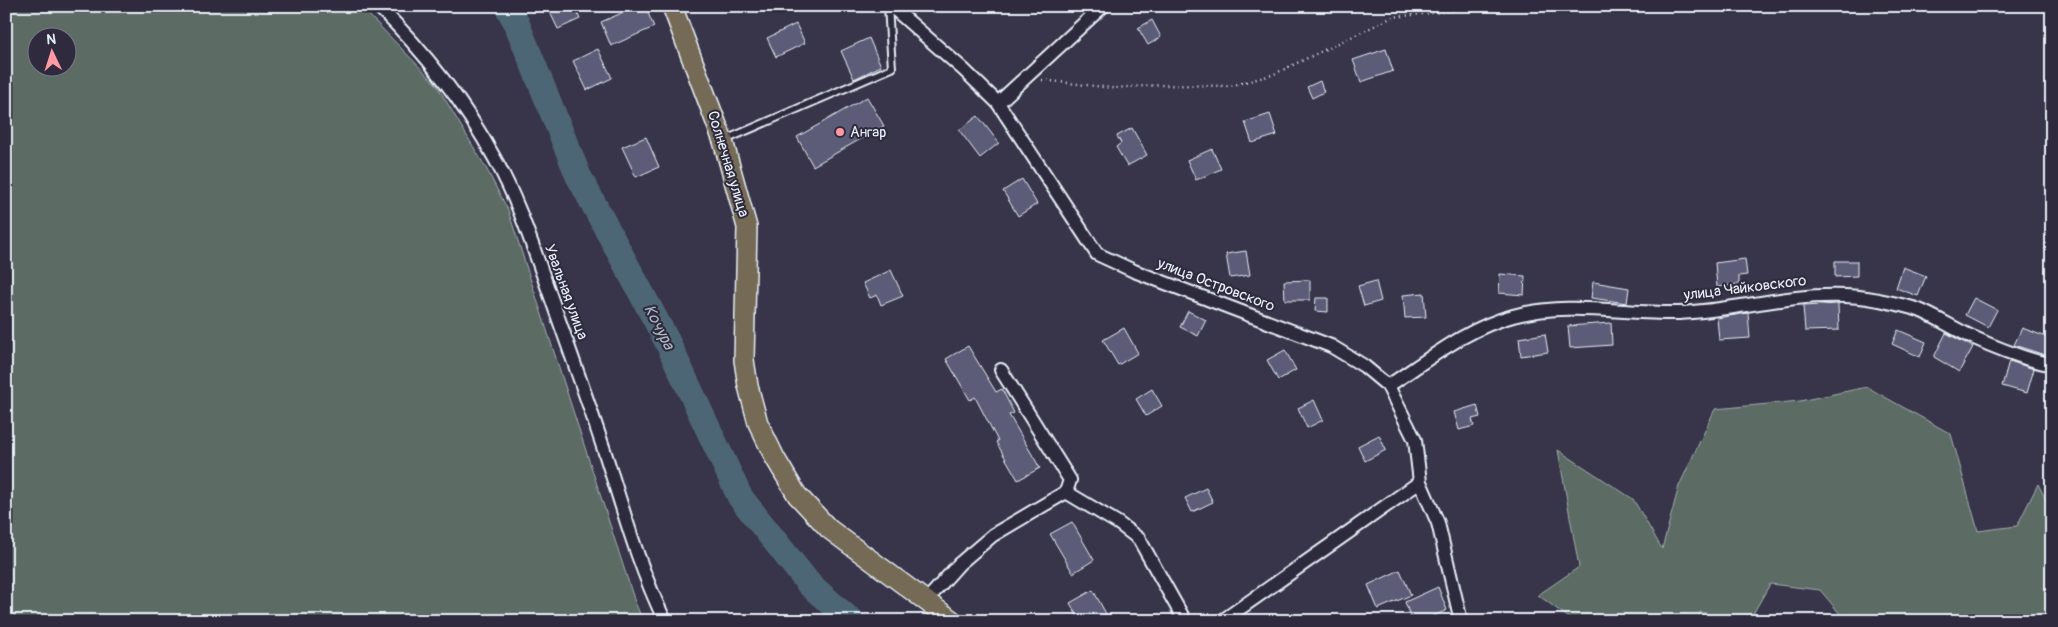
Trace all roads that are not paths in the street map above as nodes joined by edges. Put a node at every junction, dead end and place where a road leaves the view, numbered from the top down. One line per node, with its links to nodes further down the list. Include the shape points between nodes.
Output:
1 (378, 6): 13 (street, Увальная улица, via 435,68 469,115 496,160 521,213 633,542)
2 (672, 6): 6 (main road, Солнечная улица)
3 (890, 6): 5 (street, улица Островского); 6 (lane, via 892,68)
4 (1103, 6): 5 (street)
5 (998, 103): 9 (street, улица Островского, via 1097,254 1331,346 1364,366)
6 (723, 141): 12 (main road, Солнечная улица, via 747,227 744,360 758,423 797,495 829,529)
7 (2052, 365): 9 (street, улица Чайковского, via 2031,361 1972,337 1918,310 1844,295 1804,296 1679,313 1544,309 1477,328)
8 (1000, 370): 11 (street, via 1070,480)
9 (1388, 386): 10 (street, улица Островского, via 1415,440)
10 (1420, 482): 16 (street); 17 (street, улица Островского, via 1438,523)
11 (1066, 492): 12 (street, via 993,535 959,564); 15 (street, via 1139,539)
12 (926, 601): 14 (main road, Солнечная улица)
13 (665, 621)
14 (953, 621)
15 (1185, 621)
16 (1222, 621)
17 (1460, 621)

